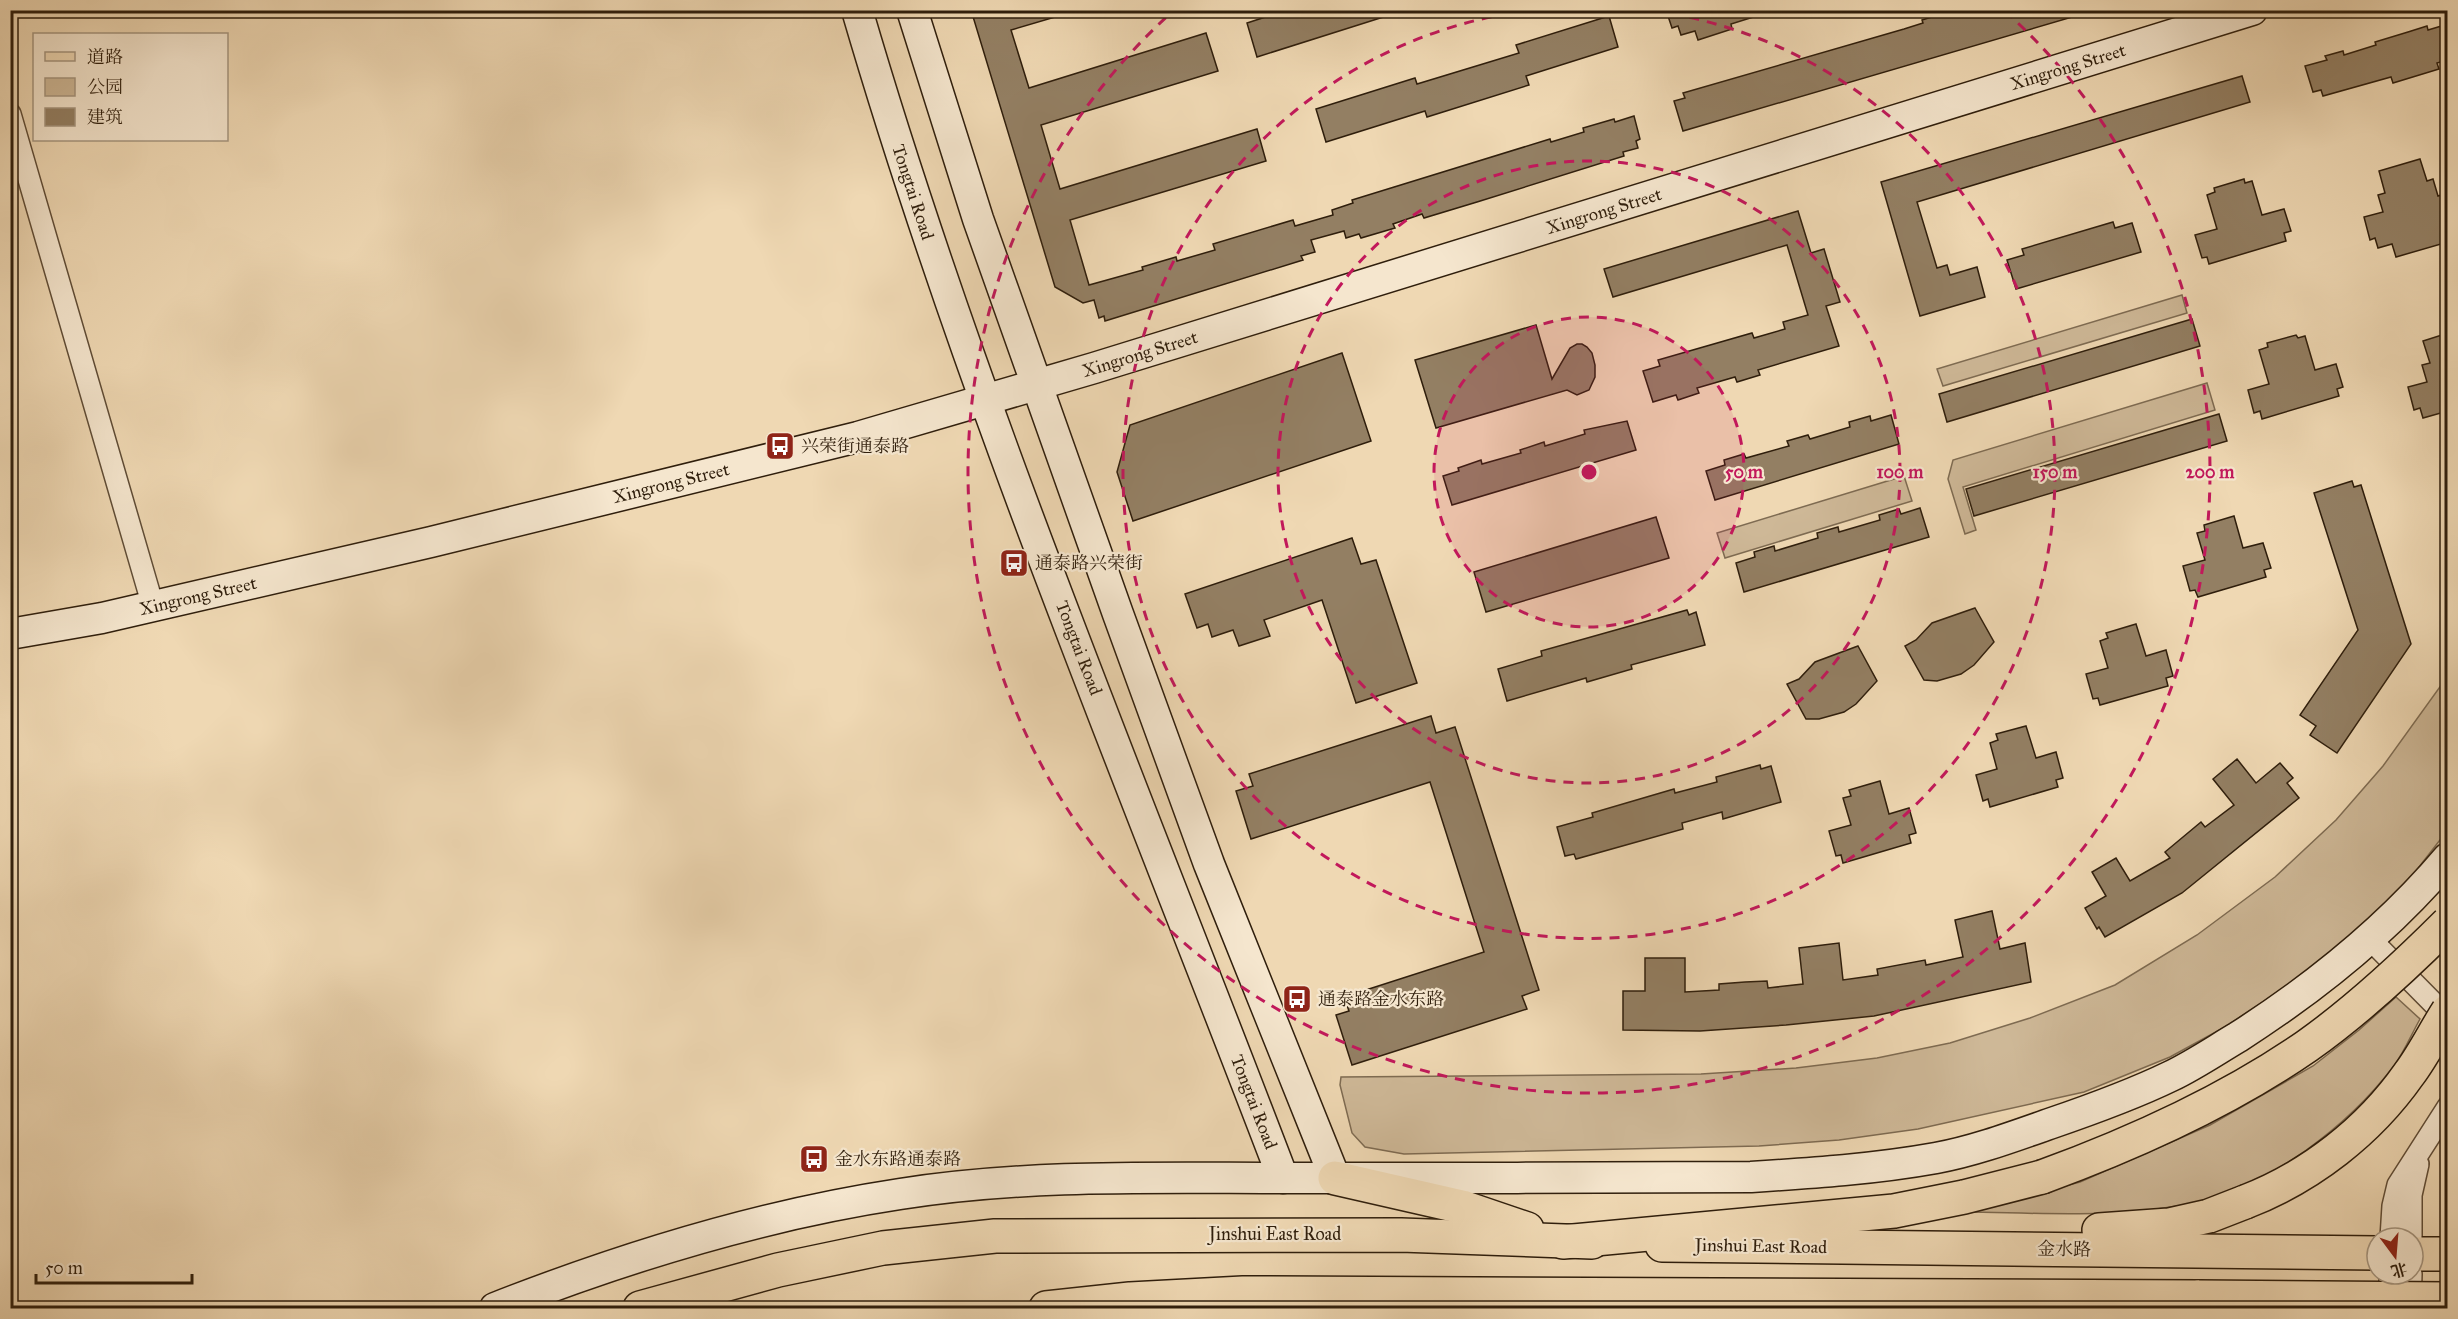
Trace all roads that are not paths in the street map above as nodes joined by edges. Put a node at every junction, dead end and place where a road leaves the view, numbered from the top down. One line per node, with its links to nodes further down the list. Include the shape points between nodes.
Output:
1 (857, 10): 6 (street, Tongtai Road, via 941,278)
2 (912, 10): 5 (street, via 978,219)
3 (2252, 10): 5 (street, Xingrong Street)
4 (10, 114): 7 (street)
5 (1037, 385): 6 (street, Xingrong Street); 17 (street, via 1209,864)
6 (986, 400): 7 (street, Xingrong Street, via 858,437); 16 (street, Tongtai Road)
7 (153, 606): 8 (street, Xingrong Street)
8 (10, 634)
9 (2448, 858): 11 (street, via 2423,888)
10 (2448, 923): 20 (main road, bridge, via 2365,1001 2255,1079 2145,1137 2042,1177 1894,1211)
11 (2369, 938): 13 (street); 17 (street, via 2333,971 2277,1012 2172,1076 2046,1126 1938,1158 1843,1172 1751,1177)
12 (2448, 1011): 21 (main road, bridge, via 2409,1074 2360,1131 2291,1181 2245,1202 2169,1225)
13 (2448, 1018)
14 (2448, 1107): 15 (street)
15 (2420, 1154): 18 (street, via 2398,1185); 19 (street, via 2411,1195)
16 (1283, 1178): 17 (street); 29 (street, via 992,1183 901,1194 745,1226 639,1256)
17 (1335, 1178): 20 (main road, via 1462,1207)
18 (2392, 1226)
19 (2411, 1226)
20 (1563, 1242): 21 (main road, Jinshui East Road); 30 (main road, Jinshui East Road, via 1401,1235 995,1236 871,1250 778,1270)
21 (1918, 1248): 22 (main road, 金水路)
22 (2365, 1253)
23 (2425, 1254): 24 (main road)
24 (2448, 1254)
25 (2390, 1286): 33 (street)
26 (2410, 1286): 34 (street)
27 (2448, 1299): 28 (main road, bridge)
28 (1534, 1301): 31 (main road, via 1244,1293); 32 (main road)
29 (495, 1308)
30 (640, 1308)
31 (1046, 1308)
32 (1728, 1308)
33 (2390, 1308)
34 (2410, 1308)

